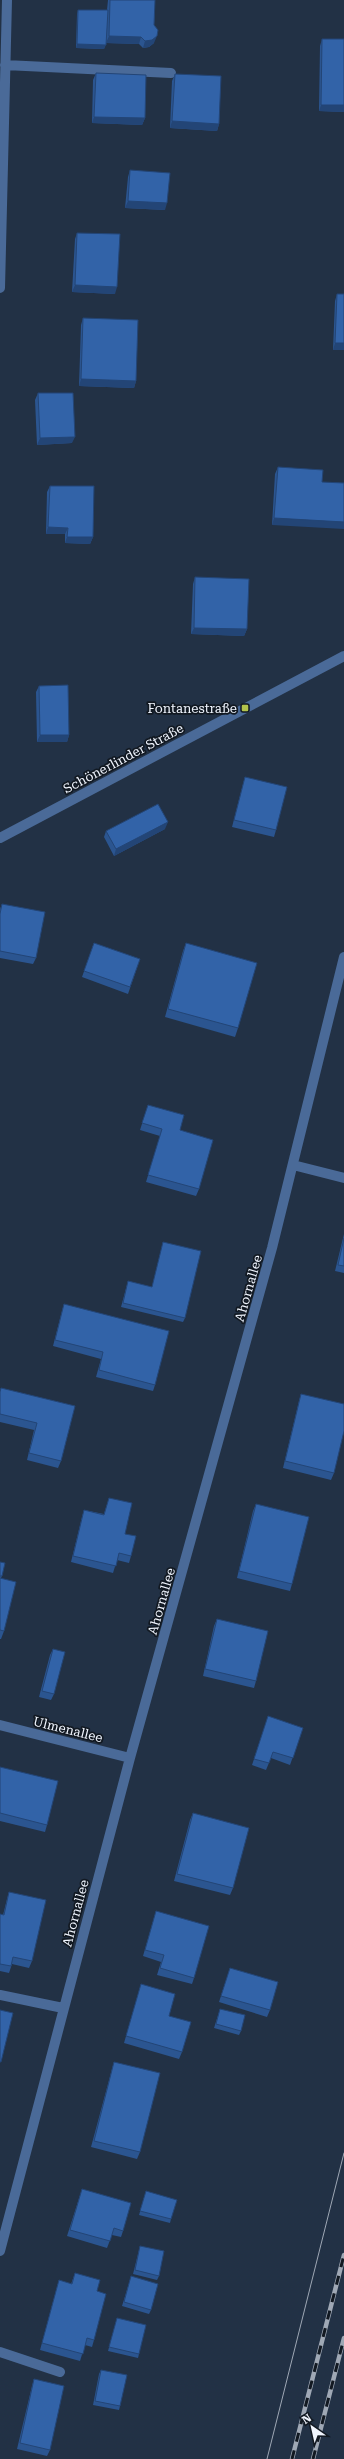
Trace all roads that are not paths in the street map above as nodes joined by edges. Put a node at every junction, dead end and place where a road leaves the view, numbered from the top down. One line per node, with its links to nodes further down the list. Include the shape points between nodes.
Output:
1 (7, 0): 2 (street)
2 (5, 65): 3 (street); 4 (street)
3 (171, 73)
4 (0, 288)
5 (344, 656): 6 (street, Schönerlinder Straße)
6 (0, 838)
7 (344, 957): 8 (street, Ahornallee)
8 (293, 1165): 9 (street); 11 (street, Ahornallee)
9 (344, 1178)
10 (0, 1726): 11 (street, Ulmenallee)
11 (130, 1758): 13 (street, Ahornallee)
12 (0, 1995): 13 (street)
13 (63, 2008): 14 (street, Ahornallee)
14 (0, 2251)
15 (0, 2352): 16 (street)
16 (60, 2372)

